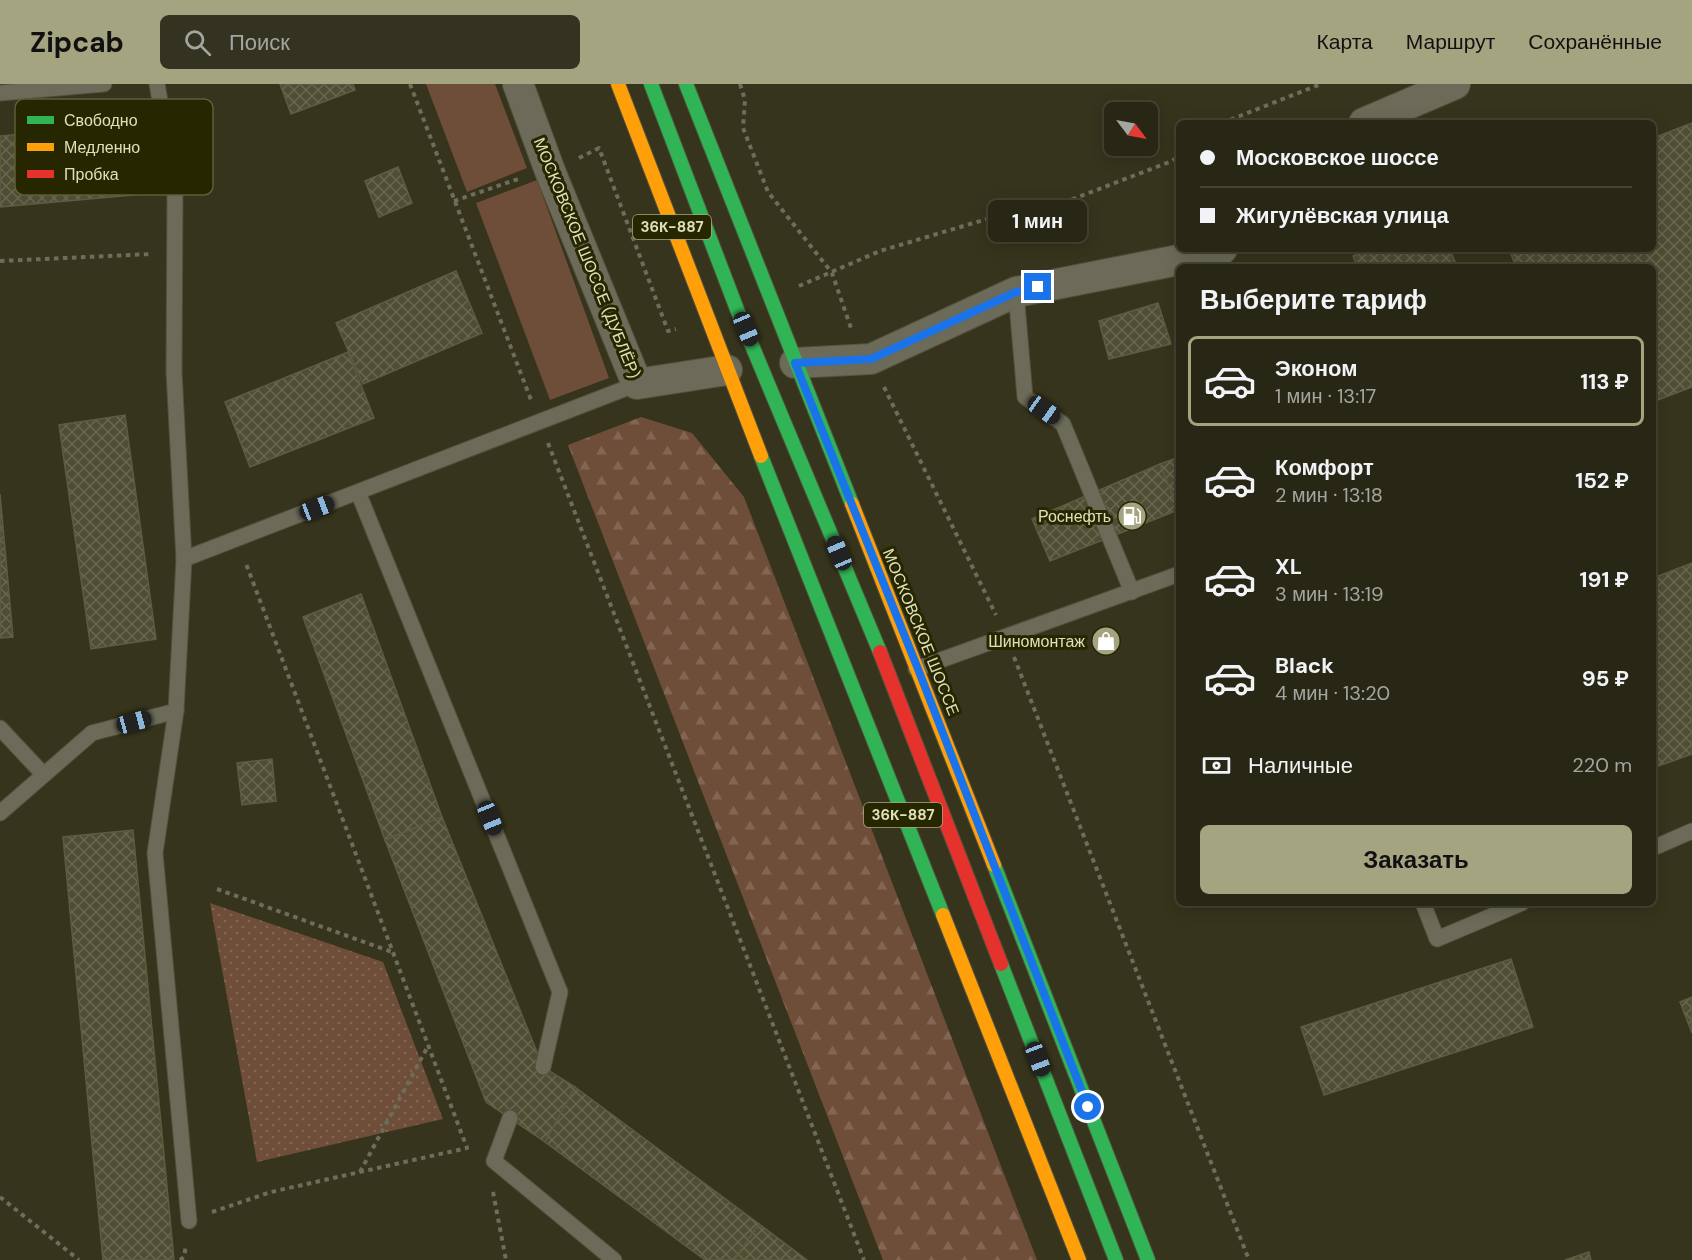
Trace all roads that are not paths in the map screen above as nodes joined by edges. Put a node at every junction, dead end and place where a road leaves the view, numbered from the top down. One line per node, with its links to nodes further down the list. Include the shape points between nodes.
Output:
1 (104, 84): 8 (lane)
2 (157, 84): 9 (lane)
3 (518, 84): 15 (street, МОСКОВСКОЕ ШОССЕ (ДУБЛЁР))
4 (618, 84): 14 (main road, МОСКОВСКОЕ ШОССЕ / 36К-887)
5 (651, 84): 14 (main road, МОСКОВСКОЕ ШОССЕ / 36К-887)
6 (686, 84): 14 (main road, МОСКОВСКОЕ ШОССЕ / 36К-887)
7 (1455, 84): 10 (street)
8 (0, 93)
9 (160, 99)
10 (1371, 120)
11 (175, 195): 17 (lane, via 174,372)
12 (1219, 252): 13 (street, МОСКОВСКОЕ ШОССЕ (ДУБЛЁР))
13 (1016, 292): 14 (street, МОСКОВСКОЕ ШОССЕ (ДУБЛЁР), via 871,359); 19 (lane, via 1025,397 1063,424)
14 (761, 366): 15 (street, МОСКОВСКОЕ ШОССЕ (ДУБЛЁР)); 20 (main road, МОСКОВСКОЕ ШОССЕ / 36К-887); 21 (main road, МОСКОВСКОЕ ШОССЕ / 36К-887); 34 (main road, МОСКОВСКОЕ ШОССЕ / 36К-887)
15 (637, 384): 16 (lane)
16 (358, 492): 17 (lane); 30 (lane, via 560,992)
17 (184, 559): 22 (lane)
18 (1176, 575): 19 (lane)
19 (1132, 592): 20 (lane)
20 (918, 669): 21 (lane); 36 (main road, МОСКОВСКОЕ ШОССЕ / 36К-887)
21 (891, 679): 35 (main road, МОСКОВСКОЕ ШОССЕ / 36К-887)
22 (176, 711): 24 (lane, via 92,733); 32 (lane, via 155,853)
23 (0, 728): 24 (lane)
24 (43, 774): 25 (lane)
25 (0, 813)
26 (1692, 831): 27 (lane)
27 (1656, 847)
28 (1424, 906): 29 (lane, via 1437,939)
29 (1515, 906)
30 (543, 1067)
31 (510, 1118): 33 (lane, via 494,1161)
32 (189, 1221)
33 (614, 1260)
34 (1078, 1260)
35 (1116, 1260)
36 (1148, 1260)

